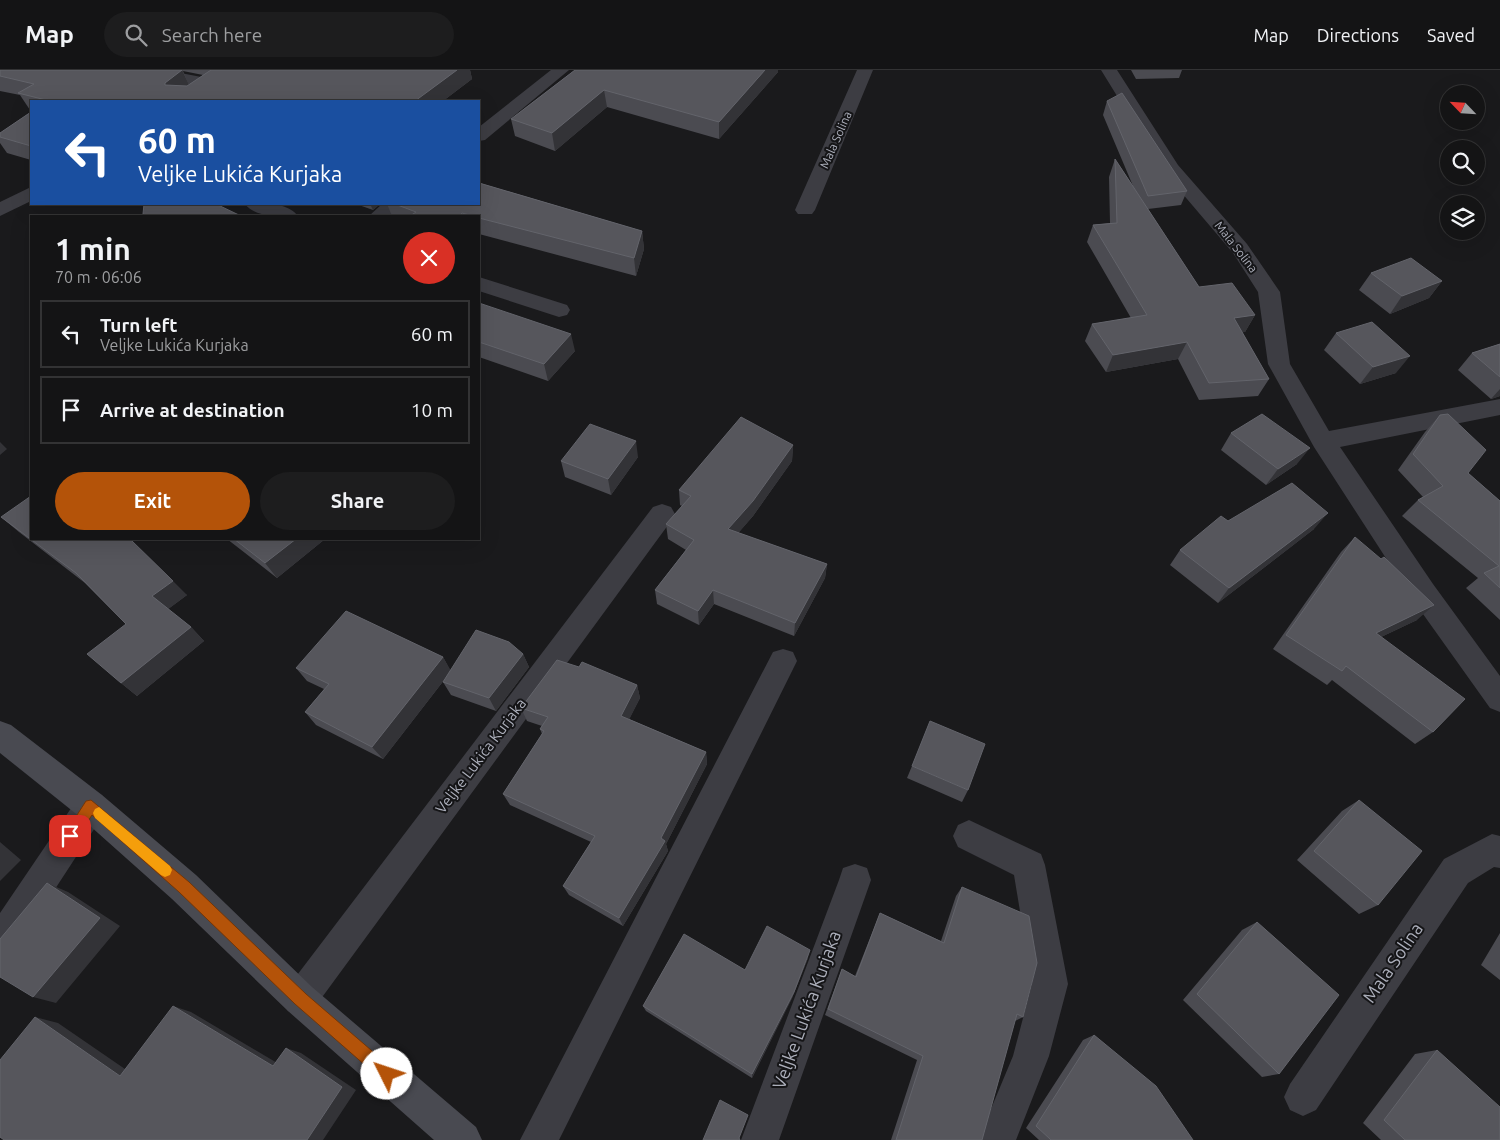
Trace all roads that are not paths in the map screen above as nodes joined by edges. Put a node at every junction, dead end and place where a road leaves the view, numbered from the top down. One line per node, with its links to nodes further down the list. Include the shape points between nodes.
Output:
1 (138, 70): 5 (street, via 218,79)
2 (562, 70): 6 (street)
3 (866, 70): 11 (street, Mala Solina)
4 (1110, 70): 17 (street, Mala Solina, via 1171,168 1240,250 1269,292 1279,364)
5 (191, 97)
6 (480, 135)
7 (30, 194): 10 (street)
8 (259, 205): 12 (street)
9 (393, 205): 13 (street)
10 (0, 210)
11 (805, 210)
12 (285, 215)
13 (380, 215)
14 (480, 284): 15 (street)
15 (559, 310)
16 (1500, 407): 17 (street)
17 (1323, 441): 20 (street, Mala Solina, via 1423,592)
18 (662, 514): 27 (street, Veljke Lukića Kurjaka)
19 (783, 661): 30 (street)
20 (1500, 699)
21 (3, 743): 22 (main road)
22 (91, 806): 26 (street); 27 (main road, via 184,887)
23 (968, 836): 32 (street, via 1029,865 1050,984 1031,1056)
24 (1500, 852): 28 (street, Mala Solina, via 1492,850 1456,870)
25 (855, 880): 31 (street, Veljke Lukića Kurjaka)
26 (0, 943)
27 (300, 999): 29 (main road)
28 (1303, 1097)
29 (460, 1139)
30 (539, 1140)
31 (760, 1140)
32 (997, 1140)

